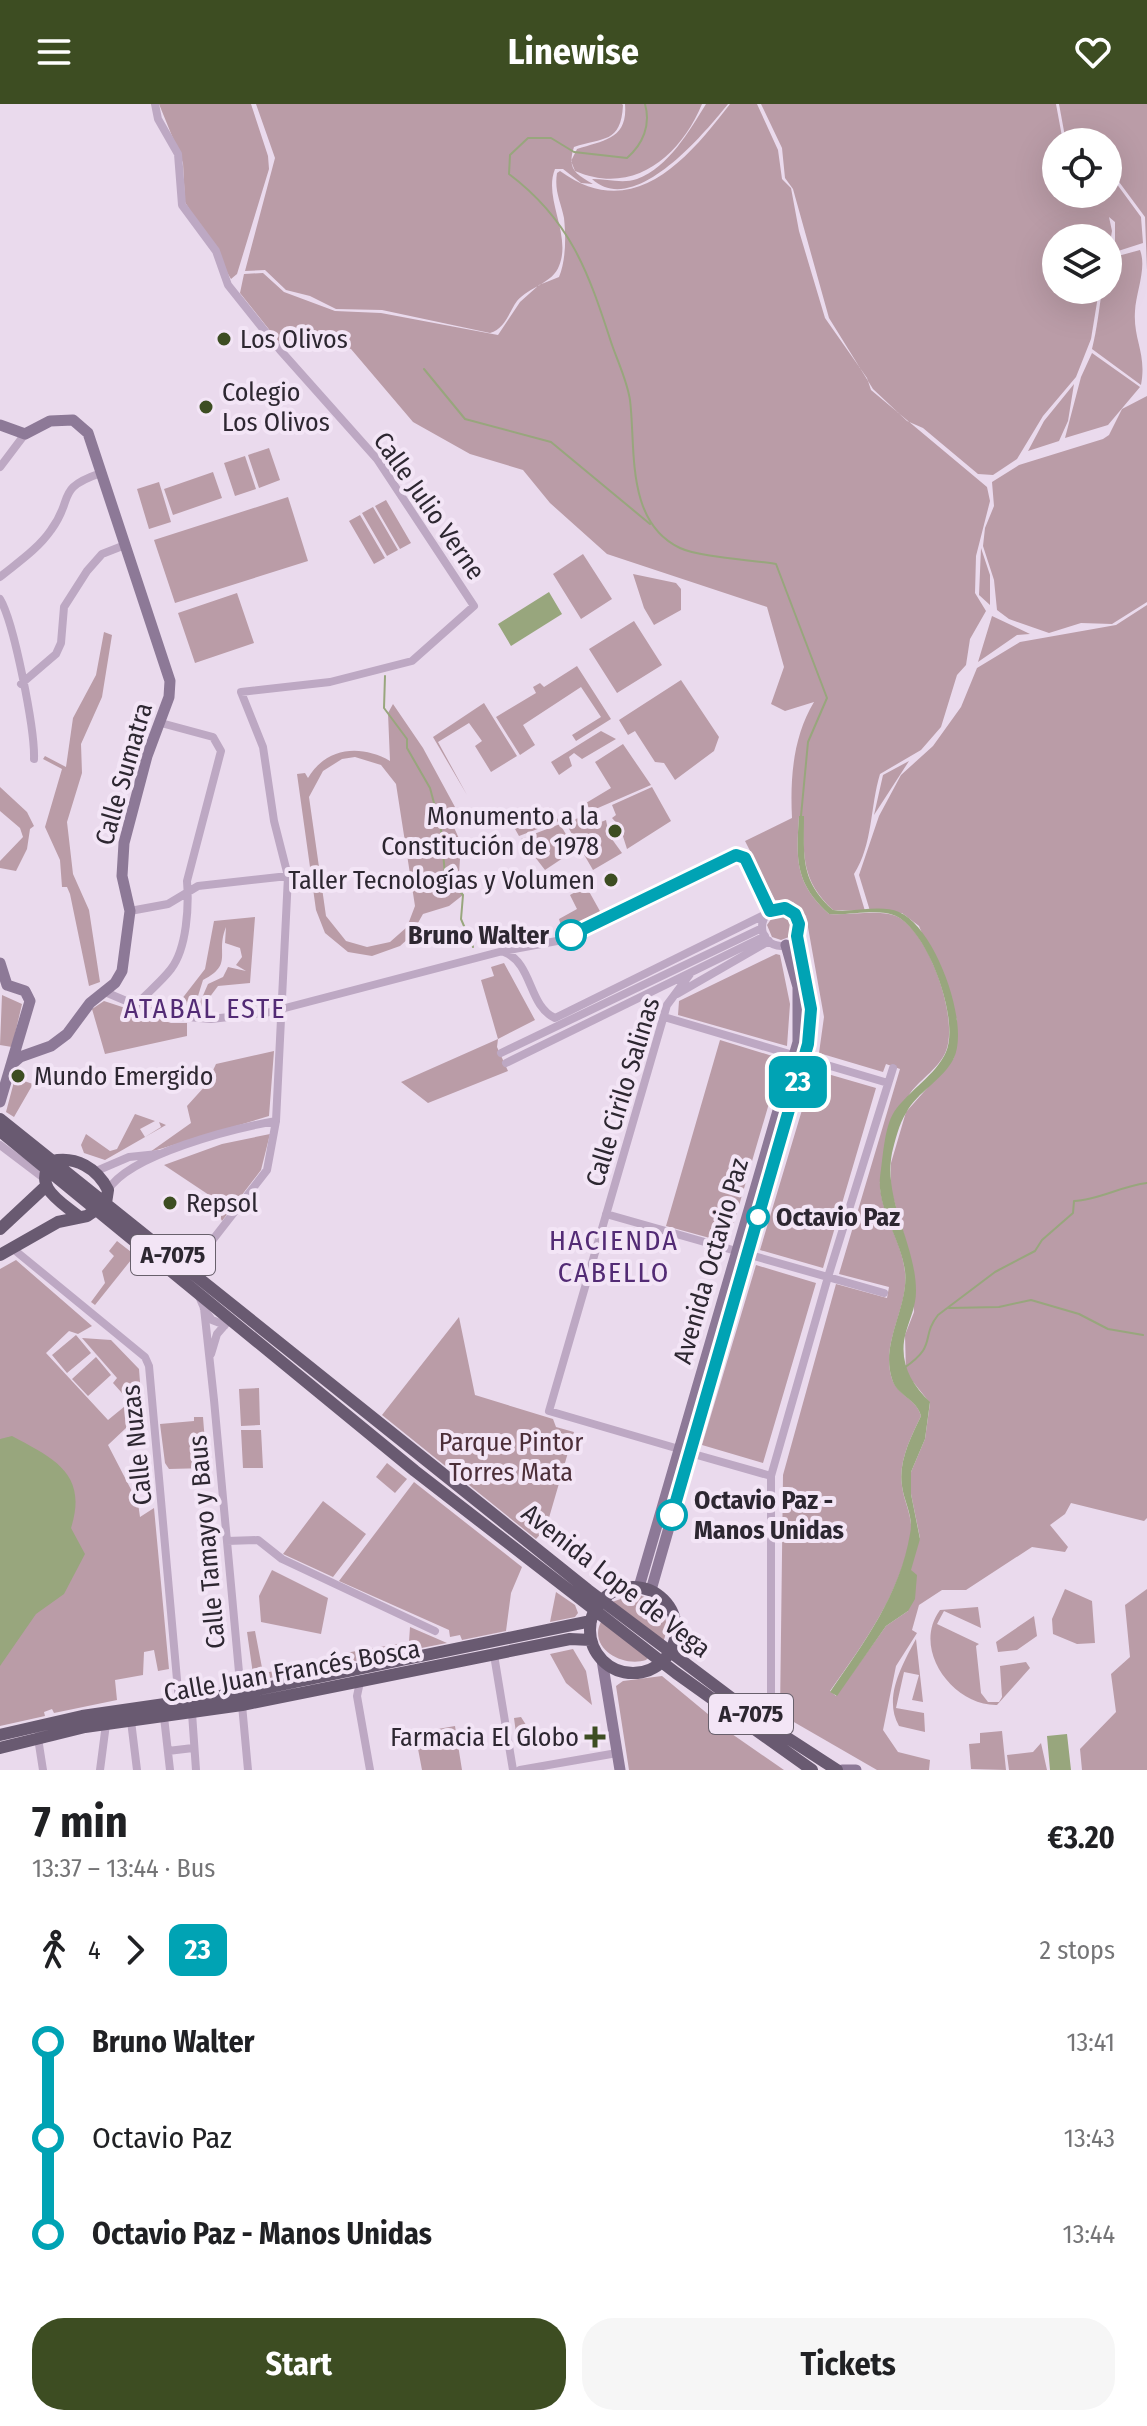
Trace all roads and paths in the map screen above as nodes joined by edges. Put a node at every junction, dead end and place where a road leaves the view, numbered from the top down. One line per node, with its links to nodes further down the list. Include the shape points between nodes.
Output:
1 (155, 104): 12 (street, Calle Julio Verne, via 178,154 182,205 216,251 228,285 377,459 474,606 412,661 320,684 241,692 263,747)
2 (0, 425): 3 (street)
3 (25, 434): 4 (street); 5 (street, Calle Sumatra, via 50,421 73,420 88,433)
4 (0, 467)
5 (101, 473): 6 (street, Calle Sumatra); 7 (street, via 68,490 50,532)
6 (125, 545): 9 (street, via 102,554 87,571 64,607 56,654); 10 (street, Calle Sumatra, via 170,681)
7 (0, 577)
8 (0, 599): 9 (street, via 8,613)
9 (21, 684): 11 (street)
10 (161, 723): 13 (street, via 213,737 221,751); 14 (street, Calle Sumatra, via 134,800 121,860)
11 (34, 759)
12 (288, 876): 13 (street); 28 (street, Calle Julio Verne)
13 (187, 889): 14 (street, via 168,904); 27 (street, via 178,957)
14 (130, 911): 25 (street, Calle Sumatra, via 122,971)
15 (768, 913): 16 (street); 17 (street, via 785,908 795,914); 19 (street, via 745,858 736,855 557,941); 21 (street, via 555,1018 545,1014)
16 (765, 935): 18 (street); 23 (street); 26 (street); 32 (street)
17 (797, 936): 18 (street); 33 (street, Avenida Octavio Paz, via 811,1009)
18 (786, 945): 33 (street, Avenida Octavio Paz, via 800,1008)
19 (527, 949): 20 (street); 21 (street)
20 (503, 951): 21 (street); 28 (street)
21 (518, 960)
22 (0, 963): 24 (street)
23 (690, 974): 26 (street, Calle Cirilo Salinas); 34 (street)
24 (3, 986): 30 (street, via 25,991 30,1001)
25 (105, 992): 27 (street); 31 (street, Calle Sumatra, via 67,1034)
26 (670, 1000): 29 (street, Calle Cirilo Salinas)
27 (135, 1006): 28 (street, via 211,1019)
28 (283, 1008): 41 (street, Calle Julio Verne)
29 (664, 1017): 33 (street); 48 (street, Calle Cirilo Salinas)
30 (20, 1038): 31 (street, via 21,1046); 35 (street)
31 (35, 1050): 35 (street, Calle Sumatra)
32 (501, 1053)
33 (799, 1056): 38 (street); 52 (street, Avenida Octavio Paz)
34 (506, 1063)
35 (12, 1064): 37 (street)
36 (893, 1068): 38 (street)
37 (3, 1081): 39 (street)
38 (888, 1083): 55 (street)
39 (0, 1102)
40 (0, 1119): 46 (main road, Avenida Lope de Vega / A-7075)
41 (276, 1121): 44 (street); 54 (street, Calle Julio Verne, via 267,1170)
42 (0, 1131): 46 (main road, Avenida Lope de Vega / A-7075)
43 (0, 1145): 46 (street, Avenida Lope de Vega)
44 (159, 1154): 45 (street, via 129,1157); 47 (street, via 114,1180)
45 (94, 1172): 46 (main road, via 72,1159); 47 (main road)
46 (47, 1174): 47 (main road, Avenida Lope de Vega / A-7075); 49 (main road); 50 (main road)
47 (104, 1201): 49 (main road); 54 (main road, Avenida Lope de Vega / A-7075); 56 (main road, Avenida Lope de Vega / A-7075)
48 (606, 1214): 52 (street); 61 (street, Calle Cirilo Salinas, via 549,1411)
49 (78, 1216): 51 (main road)
50 (0, 1229)
51 (12, 1248): 53 (main road); 73 (street, Calle Nuzas, via 145,1357 149,1366)
52 (742, 1254): 55 (street); 61 (street, Avenida Octavio Paz)
53 (0, 1255)
54 (190, 1269): 59 (main road, Avenida Lope de Vega / A-7075)
55 (828, 1277): 57 (street); 62 (street)
56 (198, 1291): 58 (street, Calle Tamayo y Baus); 59 (main road, Avenida Lope de Vega / A-7075)
57 (884, 1293)
58 (204, 1308): 59 (street, via 212,1320); 60 (street, Calle Tamayo y Baus)
59 (231, 1318): 60 (street, Calle Tamayo y Baus, via 217,1334); 65 (main road, Avenida Lope de Vega / A-7075)
60 (210, 1358): 63 (street, Calle Tamayo y Baus)
61 (685, 1451): 62 (street); 64 (street, Avenida Octavio Paz)
62 (771, 1476): 78 (street, via 771,1704)
63 (227, 1541): 66 (street, via 258,1540 282,1559); 72 (street, Calle Tamayo y Baus)
64 (645, 1589): 65 (main road, Calle Juan Francés Bosca, via 618,1590); 69 (main road, via 665,1602 674,1617 676,1635)
65 (596, 1610): 67 (main road); 69 (main road, Avenida Lope de Vega / A-7075); 72 (main road, Calle Juan Francés Bosca)
66 (435, 1631)
67 (591, 1640): 68 (main road, Calle Juan Francés Bosca, via 576,1638); 70 (main road)
68 (494, 1655): 71 (main road, Calle Juan Francés Bosca); 92 (street)
69 (666, 1657): 70 (main road, via 648,1670 632,1673); 78 (main road, Avenida Lope de Vega / A-7075); 95 (main road, Avenida Lope de Vega / A-7075)
70 (602, 1660): 84 (street)
71 (360, 1682): 72 (main road, Calle Juan Francés Bosca); 91 (street, via 357,1696)
72 (242, 1699): 73 (main road, Calle Juan Francés Bosca); 74 (main road, Calle Juan Francés Bosca); 90 (street, Calle Tamayo y Baus)
73 (179, 1702): 79 (main road, Calle Juan Francés Bosca)
74 (192, 1713): 75 (main road, Calle Juan Francés Bosca); 82 (street)
75 (164, 1717): 76 (main road, Calle Juan Francés Bosca); 83 (street)
76 (131, 1721): 77 (main road, Calle Juan Francés Bosca); 87 (street)
77 (106, 1724): 80 (main road, Calle Juan Francés Bosca); 86 (street)
78 (766, 1724): 96 (main road, Avenida Lope de Vega / A-7075)
79 (0, 1735)
80 (38, 1738): 81 (main road, Calle Juan Francés Bosca); 85 (street)
81 (0, 1748)
82 (193, 1748): 83 (street); 89 (street)
83 (168, 1751): 88 (street)
84 (617, 1753): 93 (street); 94 (street)
85 (43, 1770)
86 (100, 1770)
87 (137, 1770)
88 (170, 1770)
89 (196, 1770)
90 (248, 1770)
91 (370, 1770)
92 (513, 1770)
93 (520, 1770)
94 (620, 1770)
95 (812, 1770)
96 (840, 1770): 97 (street)
97 (856, 1770)

